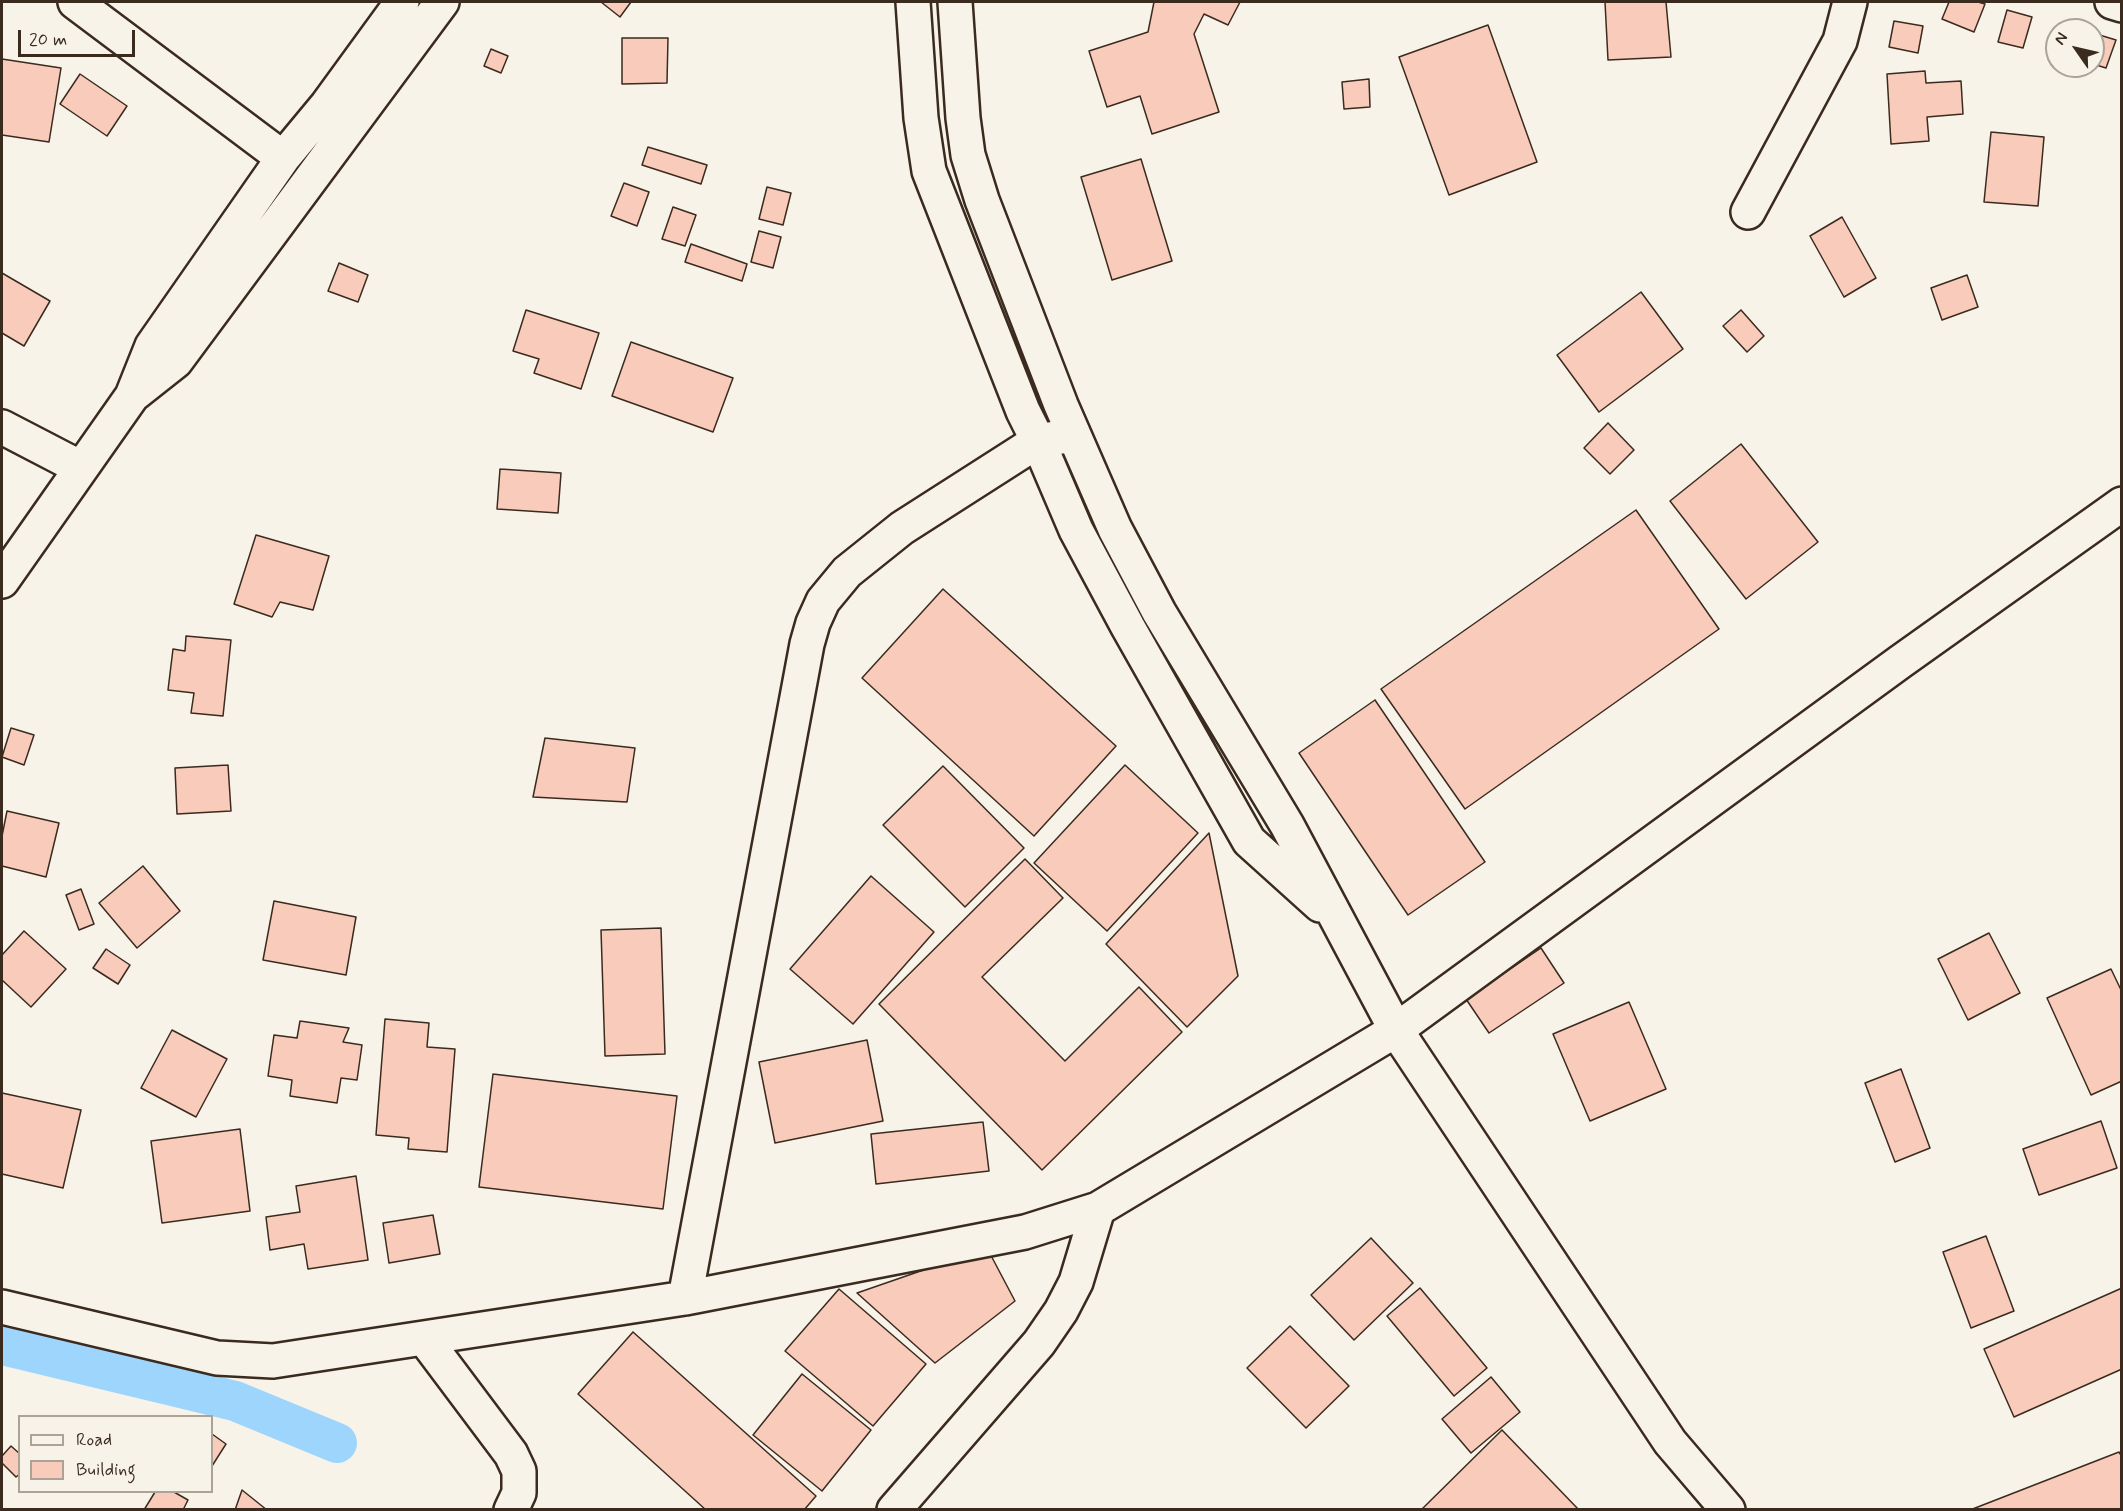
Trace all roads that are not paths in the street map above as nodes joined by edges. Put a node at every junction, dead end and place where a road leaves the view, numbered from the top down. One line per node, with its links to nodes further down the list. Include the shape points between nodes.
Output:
1 (75, 2): 11 (street)
2 (402, 2): 9 (street)
3 (442, 2): 10 (street)
4 (913, 2): 16 (street, via 929,171)
5 (956, 2): 15 (street, via 968,155)
6 (1850, 2): 12 (street, via 1839,41)
7 (2112, 2): 8 (street)
8 (2121, 5)
9 (327, 105): 10 (street); 11 (street)
10 (354, 123): 13 (street, via 176,361)
11 (283, 158): 13 (street, via 152,346)
12 (1748, 212)
13 (132, 396): 17 (street)
14 (2, 427): 17 (street)
15 (1073, 435): 16 (street); 20 (street, via 1115,529 1159,612 1287,825)
16 (1038, 441): 20 (street, via 1076,530 1250,841); 23 (street, via 902,528 847,572 823,601 813,623)
17 (81, 468): 19 (street)
18 (2121, 504): 21 (street)
19 (2, 581)
20 (1337, 920): 21 (street)
21 (1396, 1030): 22 (street); 28 (street, via 1670,1442)
22 (1098, 1209): 23 (street, via 1025,1232); 27 (street, via 1076,1282 1061,1311 1039,1343)
23 (685, 1298): 25 (street)
24 (2, 1307): 25 (street, via 217,1358 273,1361)
25 (424, 1338): 26 (street, via 511,1454 519,1471 519,1493)
26 (511, 1509)
27 (894, 1509)
28 (1728, 1509)

